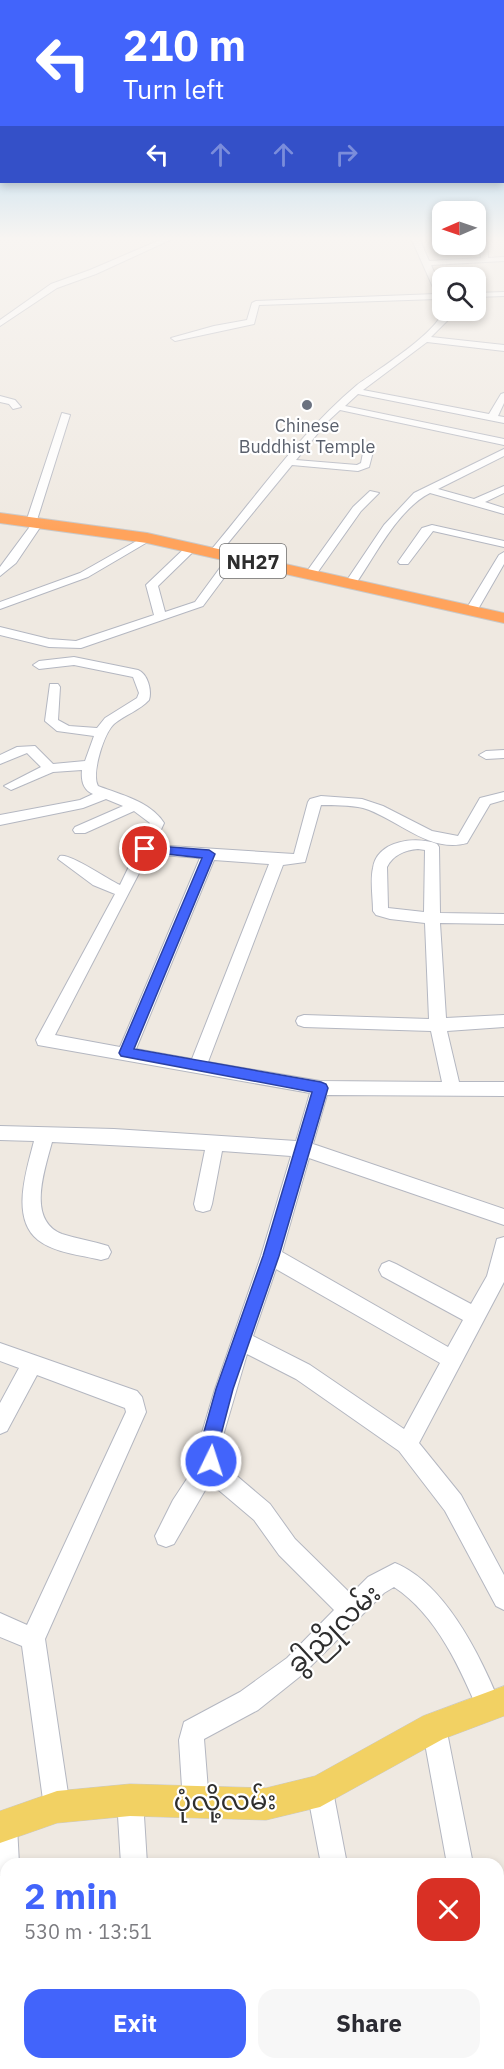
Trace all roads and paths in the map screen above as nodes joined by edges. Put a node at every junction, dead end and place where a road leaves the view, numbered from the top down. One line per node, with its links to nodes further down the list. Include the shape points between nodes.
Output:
1 (181, 337): 3 (street)
2 (427, 337): 4 (street)
3 (176, 338)
4 (425, 339): 5 (street); 6 (street)
5 (504, 348)
6 (356, 391): 11 (street); 12 (street)
7 (454, 396): 12 (street)
8 (504, 396): 14 (street)
9 (0, 399): 10 (street)
10 (16, 407)
11 (337, 407): 16 (street); 20 (street)
12 (446, 409): 14 (street); 16 (street)
13 (65, 415): 27 (street)
14 (493, 417): 15 (street)
15 (504, 420)
16 (432, 426): 17 (street)
17 (504, 442)
18 (369, 448): 20 (street, via 366,465 358,468)
19 (504, 453): 21 (street)
20 (289, 462): 31 (street)
21 (427, 489): 24 (street); 37 (street, via 388,527)
22 (504, 489): 24 (street)
23 (374, 493): 36 (street, via 357,509)
24 (476, 503): 25 (street)
25 (504, 511)
26 (0, 518): 27 (highway, NH27)
27 (34, 522): 28 (highway, NH27); 35 (street, via 12,561)
28 (147, 538): 30 (highway, NH27); 38 (street, via 84,574)
29 (504, 544): 33 (street, via 432,528 426,530)
30 (192, 547): 31 (highway, NH27); 40 (street, via 152,585)
31 (215, 552): 36 (highway, NH27)
32 (504, 555): 39 (street)
33 (404, 562)
34 (229, 563): 40 (street, via 199,604)
35 (0, 573)
36 (311, 574): 37 (highway, NH27)
37 (351, 583): 39 (highway, NH27)
38 (0, 606)
39 (471, 611): 41 (highway, NH27)
40 (161, 618): 43 (street)
41 (504, 618)
42 (0, 631): 43 (street, via 49,643)
43 (77, 645): 44 (street)
44 (74, 661): 45 (street); 47 (street, via 138,674 145,693 143,700 110,721)
45 (39, 665)
46 (54, 687): 47 (street, via 51,721 55,726)
47 (102, 732): 51 (street)
48 (504, 754): 49 (street)
49 (486, 755)
50 (0, 760): 52 (street, via 30,749)
51 (90, 765): 52 (street); 54 (street, via 89,785)
52 (50, 768): 53 (street)
53 (10, 786)
54 (105, 794): 56 (street); 57 (street, via 83,804)
55 (504, 796): 59 (street, via 485,801 462,840)
56 (134, 806): 58 (street); 61 (street, via 157,823)
57 (0, 820)
58 (80, 830)
59 (456, 842): 60 (street); 64 (street, via 366,805 321,800 313,807 300,859)
60 (426, 844): 66 (street, via 433,850); 66 (street, via 392,852 381,860 381,911)
61 (145, 849): 62 (street); 65 (street)
62 (209, 854): 64 (street); 71 (street)
63 (65, 859): 65 (street)
64 (278, 860): 72 (street)
65 (124, 892): 71 (street, via 44,1040)
66 (432, 916): 67 (street); 70 (street)
67 (504, 919)
68 (304, 1021): 70 (street)
69 (504, 1021): 70 (street)
70 (438, 1025): 74 (street)
71 (126, 1053): 72 (street)
72 (198, 1066): 73 (street)
73 (321, 1088): 74 (street); 79 (street)
74 (453, 1089): 75 (street)
75 (504, 1089)
76 (0, 1134): 77 (street)
77 (45, 1134): 78 (street); 83 (street, via 31,1211 34,1223 57,1239)
78 (215, 1143): 79 (street); 80 (street)
79 (304, 1149): 81 (street); 84 (street)
80 (203, 1204)
81 (504, 1217)
82 (504, 1245): 86 (street, via 496,1278)
83 (101, 1252)
84 (271, 1256): 87 (street); 89 (street)
85 (389, 1270): 86 (street)
86 (476, 1317): 89 (street)
87 (241, 1340): 92 (street, via 303,1372); 93 (street, via 209,1446)
88 (0, 1352): 90 (street)
89 (453, 1360): 92 (street)
90 (32, 1363): 91 (street); 98 (street, via 130,1398 136,1412)
91 (0, 1424)
92 (406, 1444): 95 (street, via 453,1503)
93 (211, 1461): 94 (street); 96 (street, via 223,1479 262,1512 287,1547)
94 (166, 1536)
95 (504, 1598)
96 (351, 1611): 99 (street, ခွါညိုလမ်း, via 376,1585 395,1574 407,1580 450,1630); 103 (street, ခွါညိုလမ်း, via 295,1666 249,1701 193,1731)
97 (0, 1625): 98 (street)
98 (33, 1640): 104 (street)
99 (496, 1703): 100 (main road, ပုံလို့လမ်း)
100 (434, 1727): 101 (main road, ပုံလို့လမ်း); 109 (street)
101 (320, 1791): 103 (main road, ပုံလို့လမ်း, via 266,1804); 108 (street)
102 (130, 1800): 103 (main road, ပုံလို့လမ်း); 104 (main road, ပုံလို့လမ်း); 107 (street)
103 (196, 1803)
104 (57, 1807): 105 (main road, ပုံလို့လမ်း)
105 (2, 1826): 106 (street)
106 (5, 1858)
107 (134, 1858)
108 (333, 1858)
109 (459, 1858)

